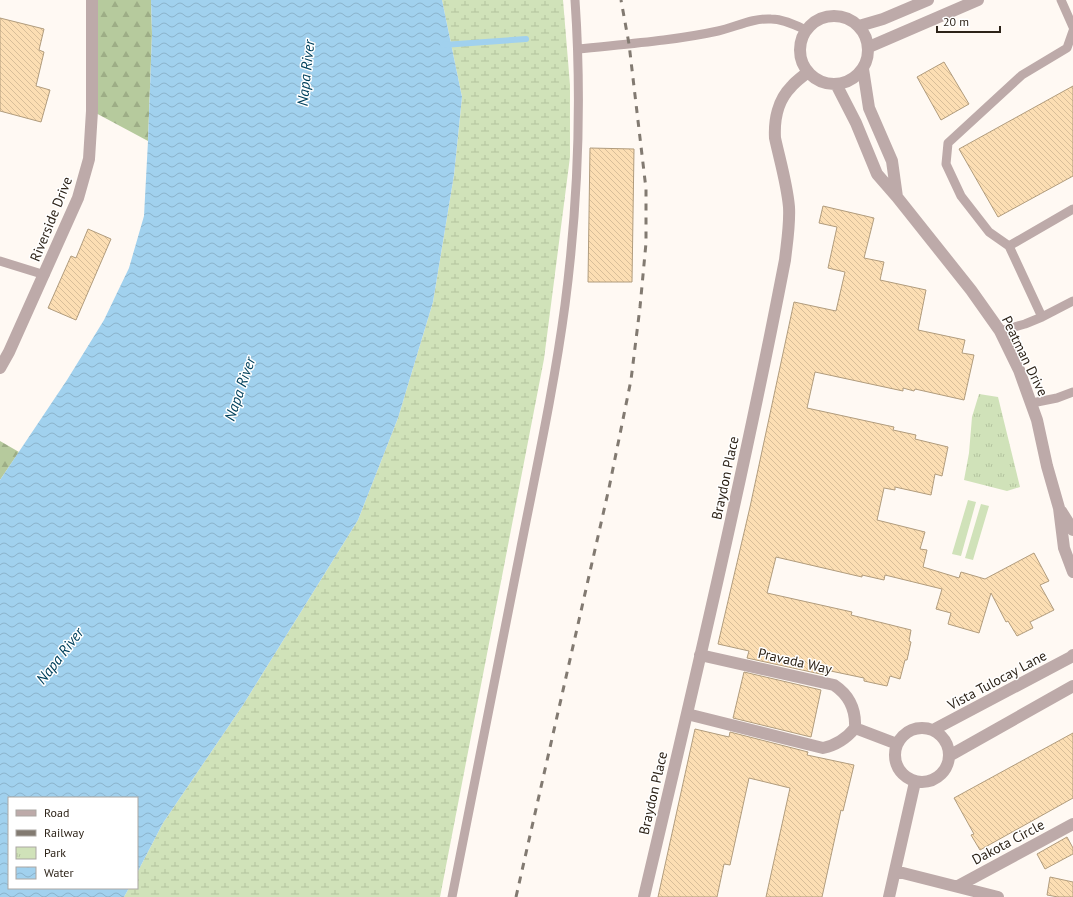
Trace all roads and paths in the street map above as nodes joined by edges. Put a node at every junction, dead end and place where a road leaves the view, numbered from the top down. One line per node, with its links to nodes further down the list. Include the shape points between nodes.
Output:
1 (92, 0): 19 (street, Riverside Drive, via 92,111 89,159 78,198)
2 (574, 0): 11 (lane)
3 (928, 0): 6 (street)
4 (978, 0): 10 (street)
5 (1060, 0): 7 (lane)
6 (860, 26): 8 (street, via 842,16 832,15 813,22); 10 (street, via 866,36)
7 (1073, 27)
8 (806, 30): 11 (lane, via 780,20 763,19 718,31 658,41); 13 (street, via 800,51)
9 (1073, 31): 17 (lane, via 1067,48 1022,75 948,143 946,164 961,196 989,232)
10 (868, 47): 12 (street, via 867,59)
11 (578, 49): 42 (lane, via 574,221 565,306 550,398)
12 (862, 69): 14 (street, via 851,80); 15 (street, via 868,108 892,161)
13 (808, 72): 14 (street, via 821,81); 31 (street, Braydon Place, via 788,90 777,113 774,131 789,208 785,260 742,472)
14 (836, 84): 15 (street, Peatman Drive, via 856,123 876,174)
15 (897, 197): 22 (street, Peatman Drive)
16 (1073, 209): 17 (lane)
17 (1009, 246): 21 (lane)
18 (0, 261): 19 (lane)
19 (45, 275): 23 (street, Riverside Drive)
20 (1073, 301): 21 (lane)
21 (1042, 317): 22 (lane)
22 (1000, 331): 26 (street, Peatman Drive)
23 (5, 351): 24 (street, Riverside Drive)
24 (0, 368)
25 (1073, 392): 26 (lane)
26 (1032, 403): 27 (street, Peatman Drive)
27 (1059, 508): 28 (street, Peatman Drive); 29 (street, Peatman Drive, via 1064,548)
28 (1073, 530)
29 (1073, 572)
30 (1073, 654): 35 (street, Vista Tulocay Lane)
31 (700, 655): 33 (street, Braydon Place); 34 (street, Pravada Way, via 834,685 848,698)
32 (1073, 686): 37 (street)
33 (687, 714): 34 (street, via 823,748 842,741); 43 (street, Braydon Place)
34 (855, 728): 36 (street)
35 (933, 730): 36 (street, via 916,728 908,731 901,736); 37 (street, via 945,741)
36 (897, 744): 38 (street, via 894,752 897,768)
37 (949, 756): 38 (street, via 947,766 935,779)
38 (915, 782): 40 (street)
39 (1073, 824): 41 (street, Dakota Circle)
40 (895, 871): 41 (street); 44 (street)
41 (958, 886): 45 (street)
42 (452, 897)
43 (644, 897)
44 (889, 897)
45 (998, 897)

